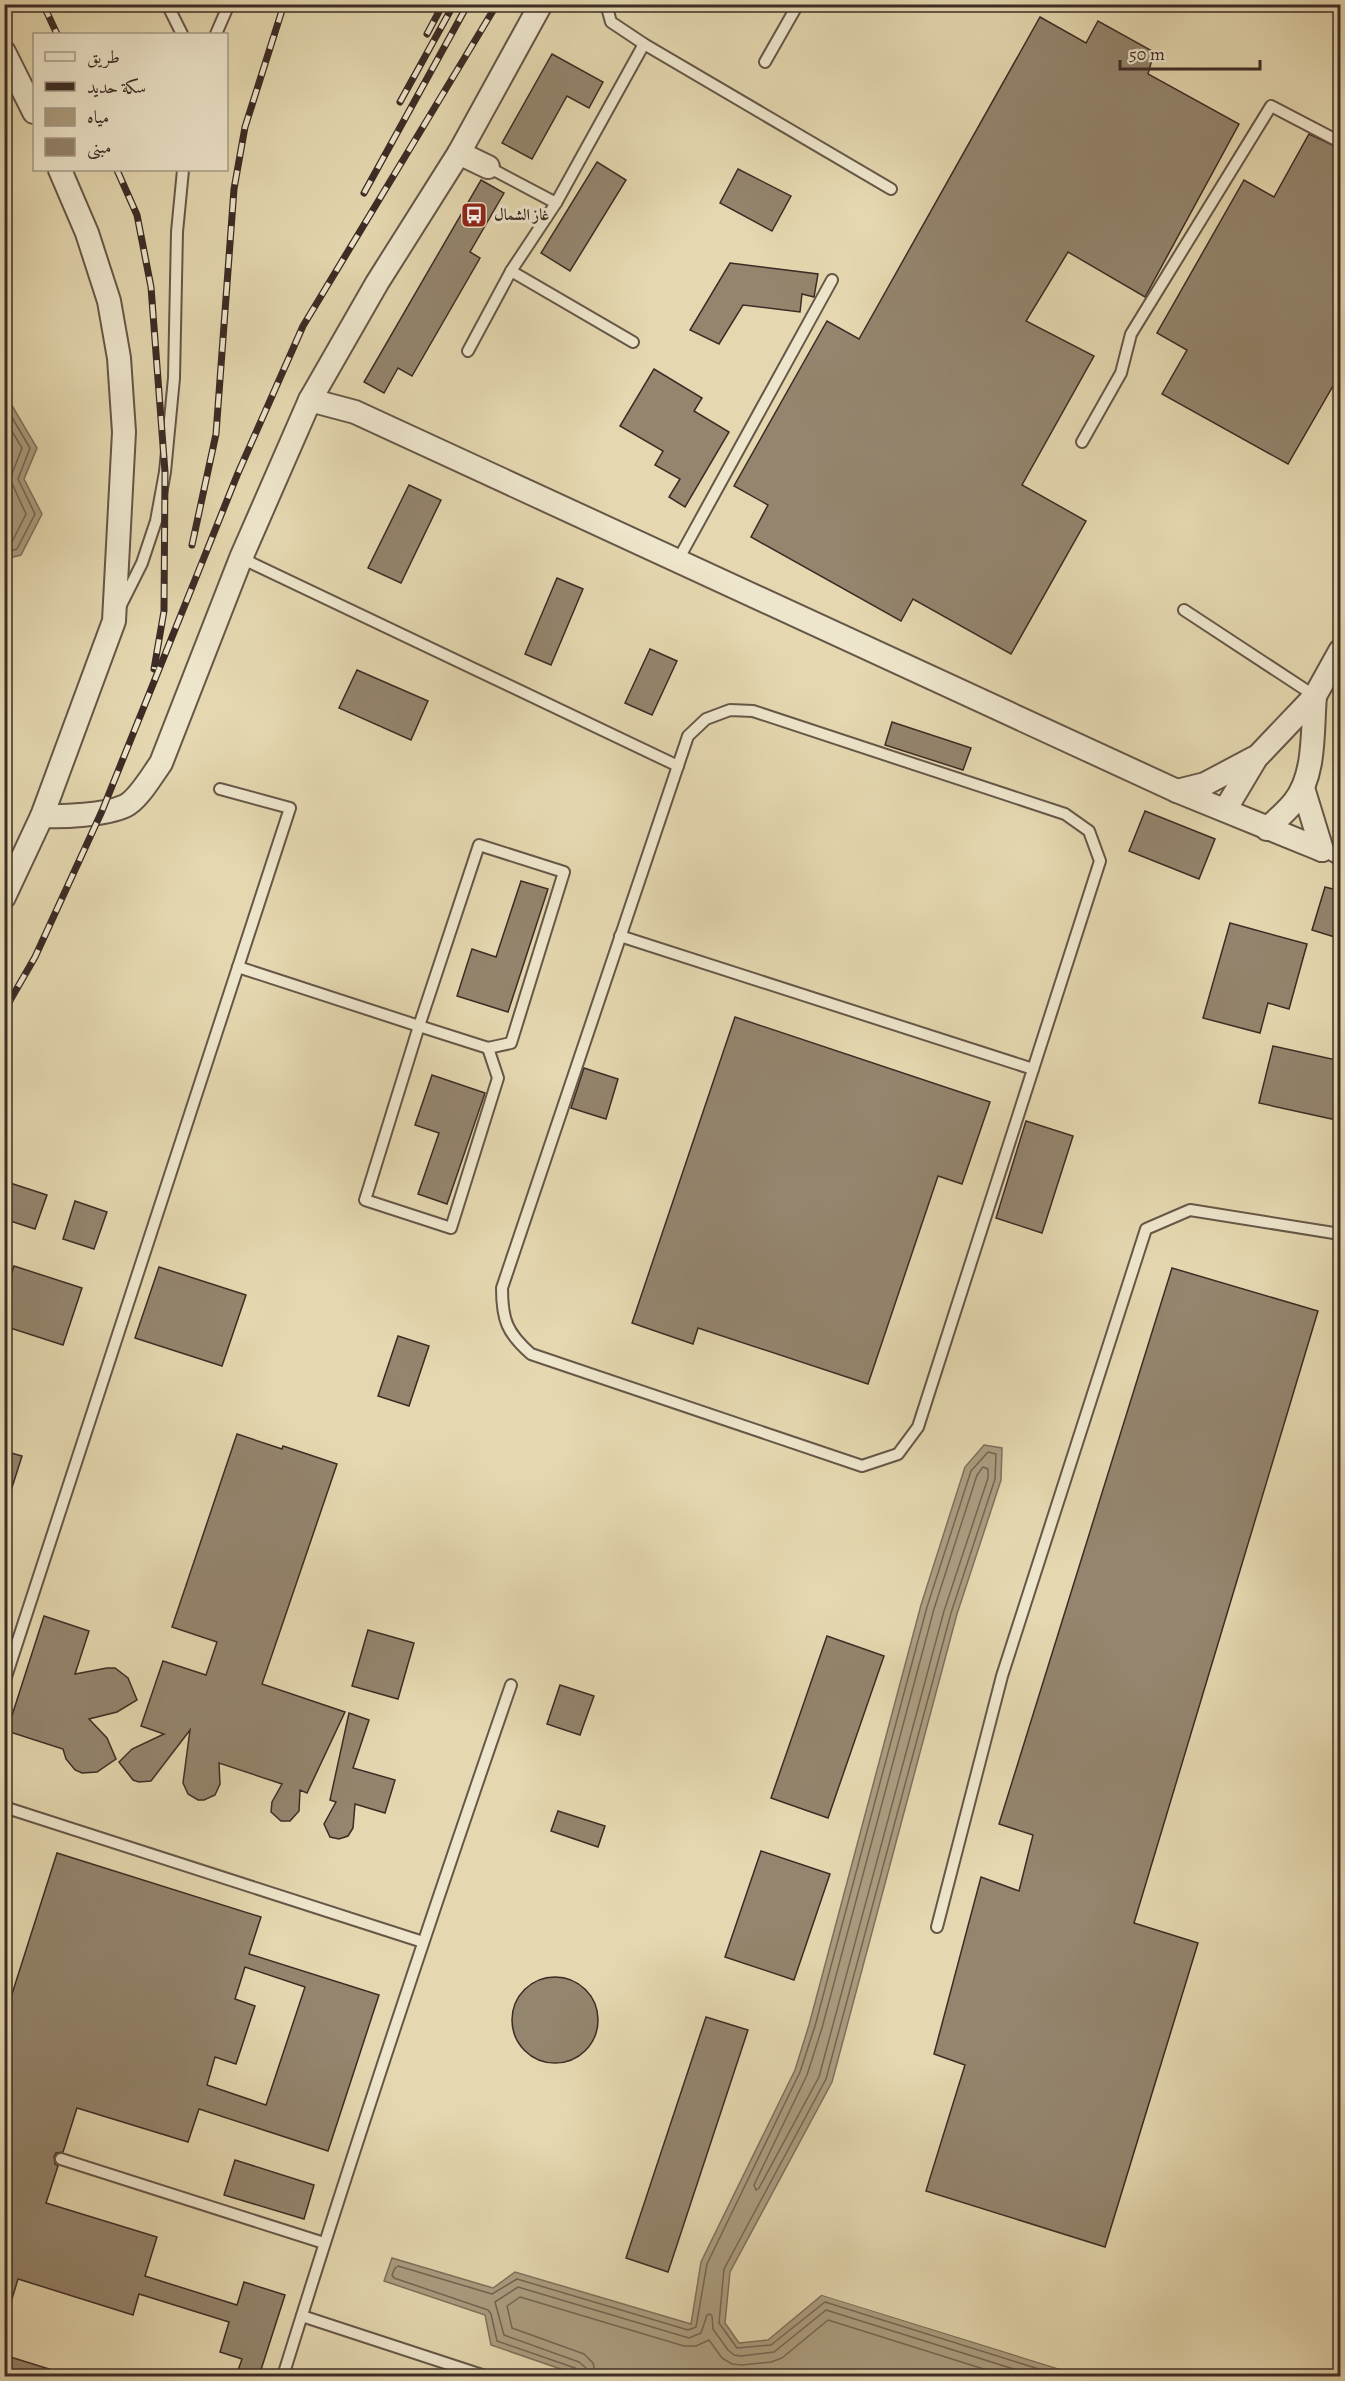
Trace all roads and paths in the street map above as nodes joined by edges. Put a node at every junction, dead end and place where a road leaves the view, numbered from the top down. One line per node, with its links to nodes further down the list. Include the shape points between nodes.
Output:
1 (167, 4): 6 (lane)
2 (229, 4): 7 (lane)
3 (541, 4): 13 (street)
4 (606, 4): 8 (lane, via 611,22)
5 (798, 4): 10 (lane)
6 (182, 33)
7 (216, 33)
8 (644, 44): 17 (lane); 18 (lane)
9 (4, 52): 11 (street)
10 (765, 62)
11 (33, 110)
12 (1341, 142): 24 (lane, via 1271,106 1131,334 1121,373)
13 (459, 153): 14 (street); 23 (street, via 377,283)
14 (488, 167): 18 (lane)
15 (60, 171): 28 (street, via 87,233 109,301 119,358 124,432)
16 (183, 171): 28 (lane, via 177,232 174,378 165,472 156,521 142,563)
17 (891, 189)
18 (556, 203): 19 (lane)
19 (511, 271): 21 (lane); 22 (lane)
20 (832, 280): 26 (lane)
21 (633, 342)
22 (468, 351)
23 (310, 400): 25 (street); 26 (street, via 355,412)
24 (1082, 442)
25 (241, 558): 32 (lane); 37 (street, via 161,763 146,784 127,805 66,817)
26 (678, 560): 35 (street)
27 (1184, 610): 30 (lane)
28 (114, 621): 37 (street)
29 (1341, 651): 30 (street)
30 (1315, 696): 31 (street); 33 (street, via 1309,771)
31 (1256, 758): 35 (street, via 1205,784); 36 (street)
32 (678, 766): 41 (lane); 45 (lane, via 688,736 706,719 730,710 753,711 1065,814 1089,831 1100,861)
33 (1303, 788): 38 (street); 39 (street)
34 (220, 789): 42 (lane, via 290,808)
35 (1177, 791): 36 (street)
36 (1225, 810): 38 (street)
37 (42, 816): 40 (street)
38 (1267, 829): 39 (street)
39 (1331, 855)
40 (4, 897)
41 (620, 936): 45 (lane); 45 (lane, via 502,1288 502,1310 513,1338 531,1354 862,1466 898,1454 918,1427)
42 (238, 967): 43 (lane); 47 (lane)
43 (419, 1026): 44 (lane); 44 (lane, via 365,1200 451,1228 498,1078); 44 (lane, via 479,845 564,872 511,1043)
44 (488, 1048)
45 (1033, 1069)
46 (1341, 1234): 50 (lane, via 1190,1210 1146,1229 1002,1676)
47 (4, 1683)
48 (511, 1685): 51 (lane)
49 (4, 1807): 51 (lane)
50 (937, 1927)
51 (423, 1942): 53 (lane)
52 (61, 2159): 53 (lane)
53 (324, 2243): 54 (lane)
54 (302, 2316): 55 (lane); 56 (lane)
55 (283, 2376)
56 (482, 2376)

